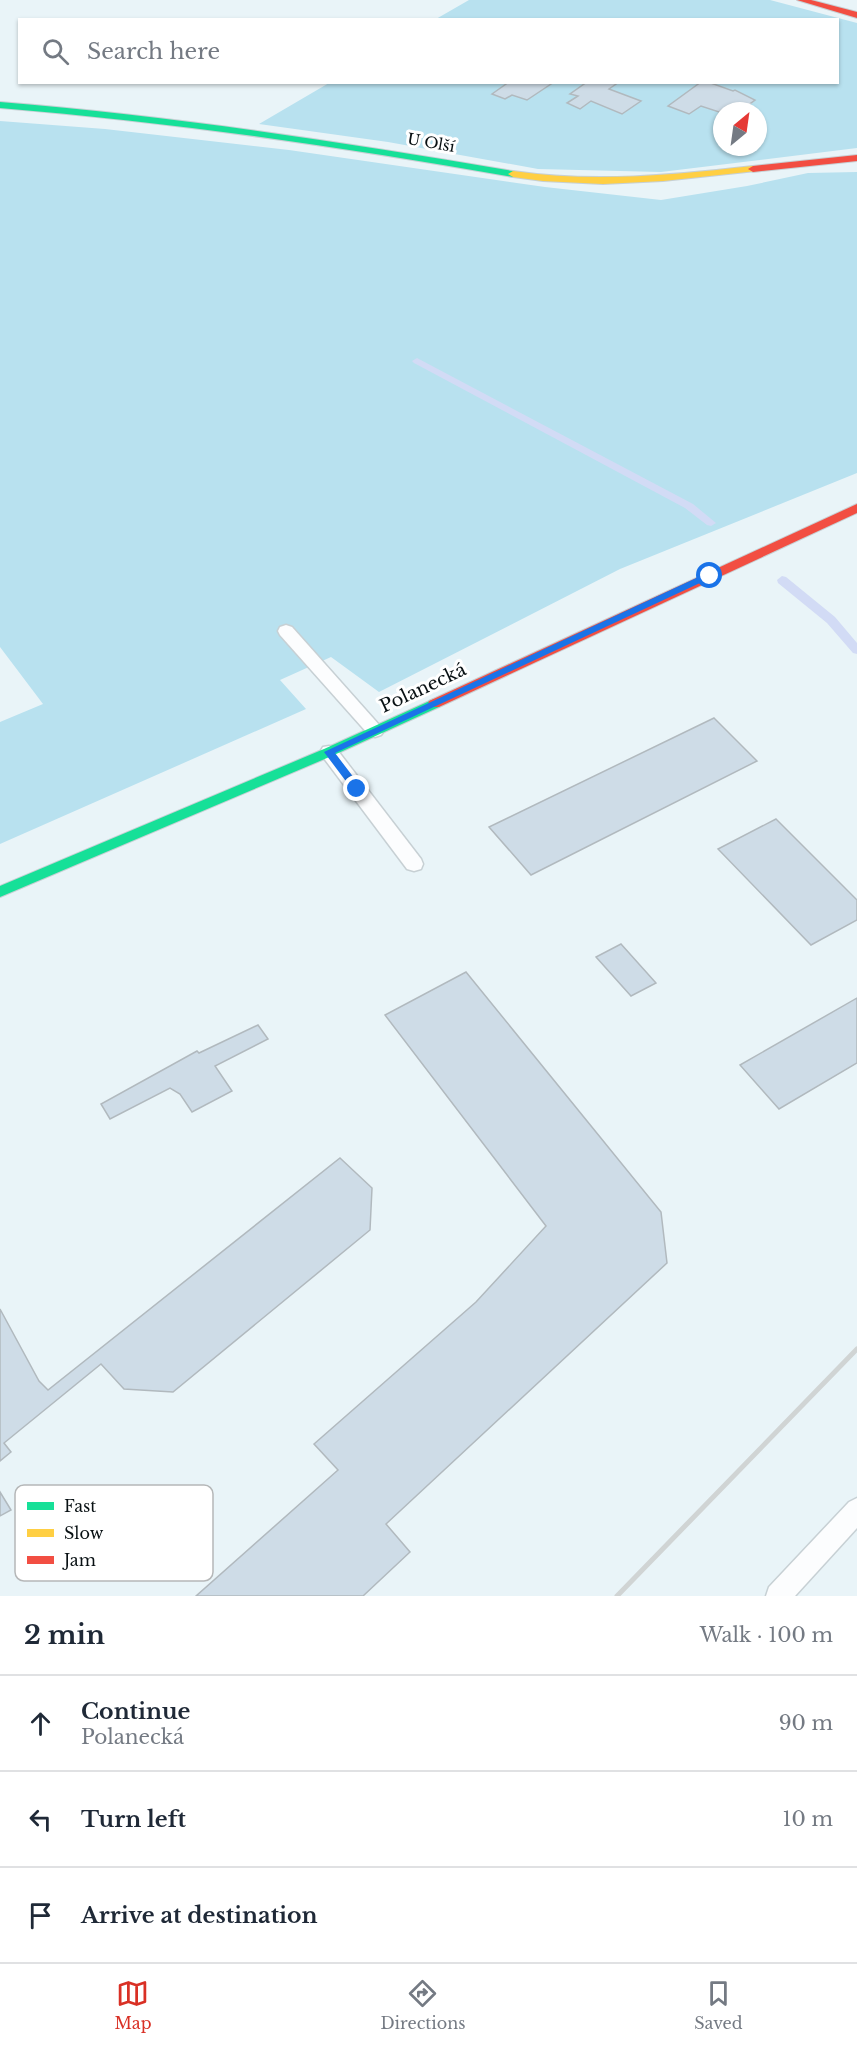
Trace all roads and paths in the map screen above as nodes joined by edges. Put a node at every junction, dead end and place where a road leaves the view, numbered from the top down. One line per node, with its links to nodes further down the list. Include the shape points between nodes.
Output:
1 (801, 0): 2 (street)
2 (857, 15)
3 (0, 105): 4 (street, U Olší, via 83,111 246,132 372,149 522,176 597,182)
4 (857, 158)
5 (857, 508): 7 (street, Polanecká)
6 (286, 631): 7 (lane)
7 (375, 731): 8 (street, Polanecká)
8 (329, 752): 9 (lane); 10 (street, Polanecká)
9 (414, 864)
10 (0, 892)
11 (857, 1510): 12 (lane)
12 (778, 1596)

